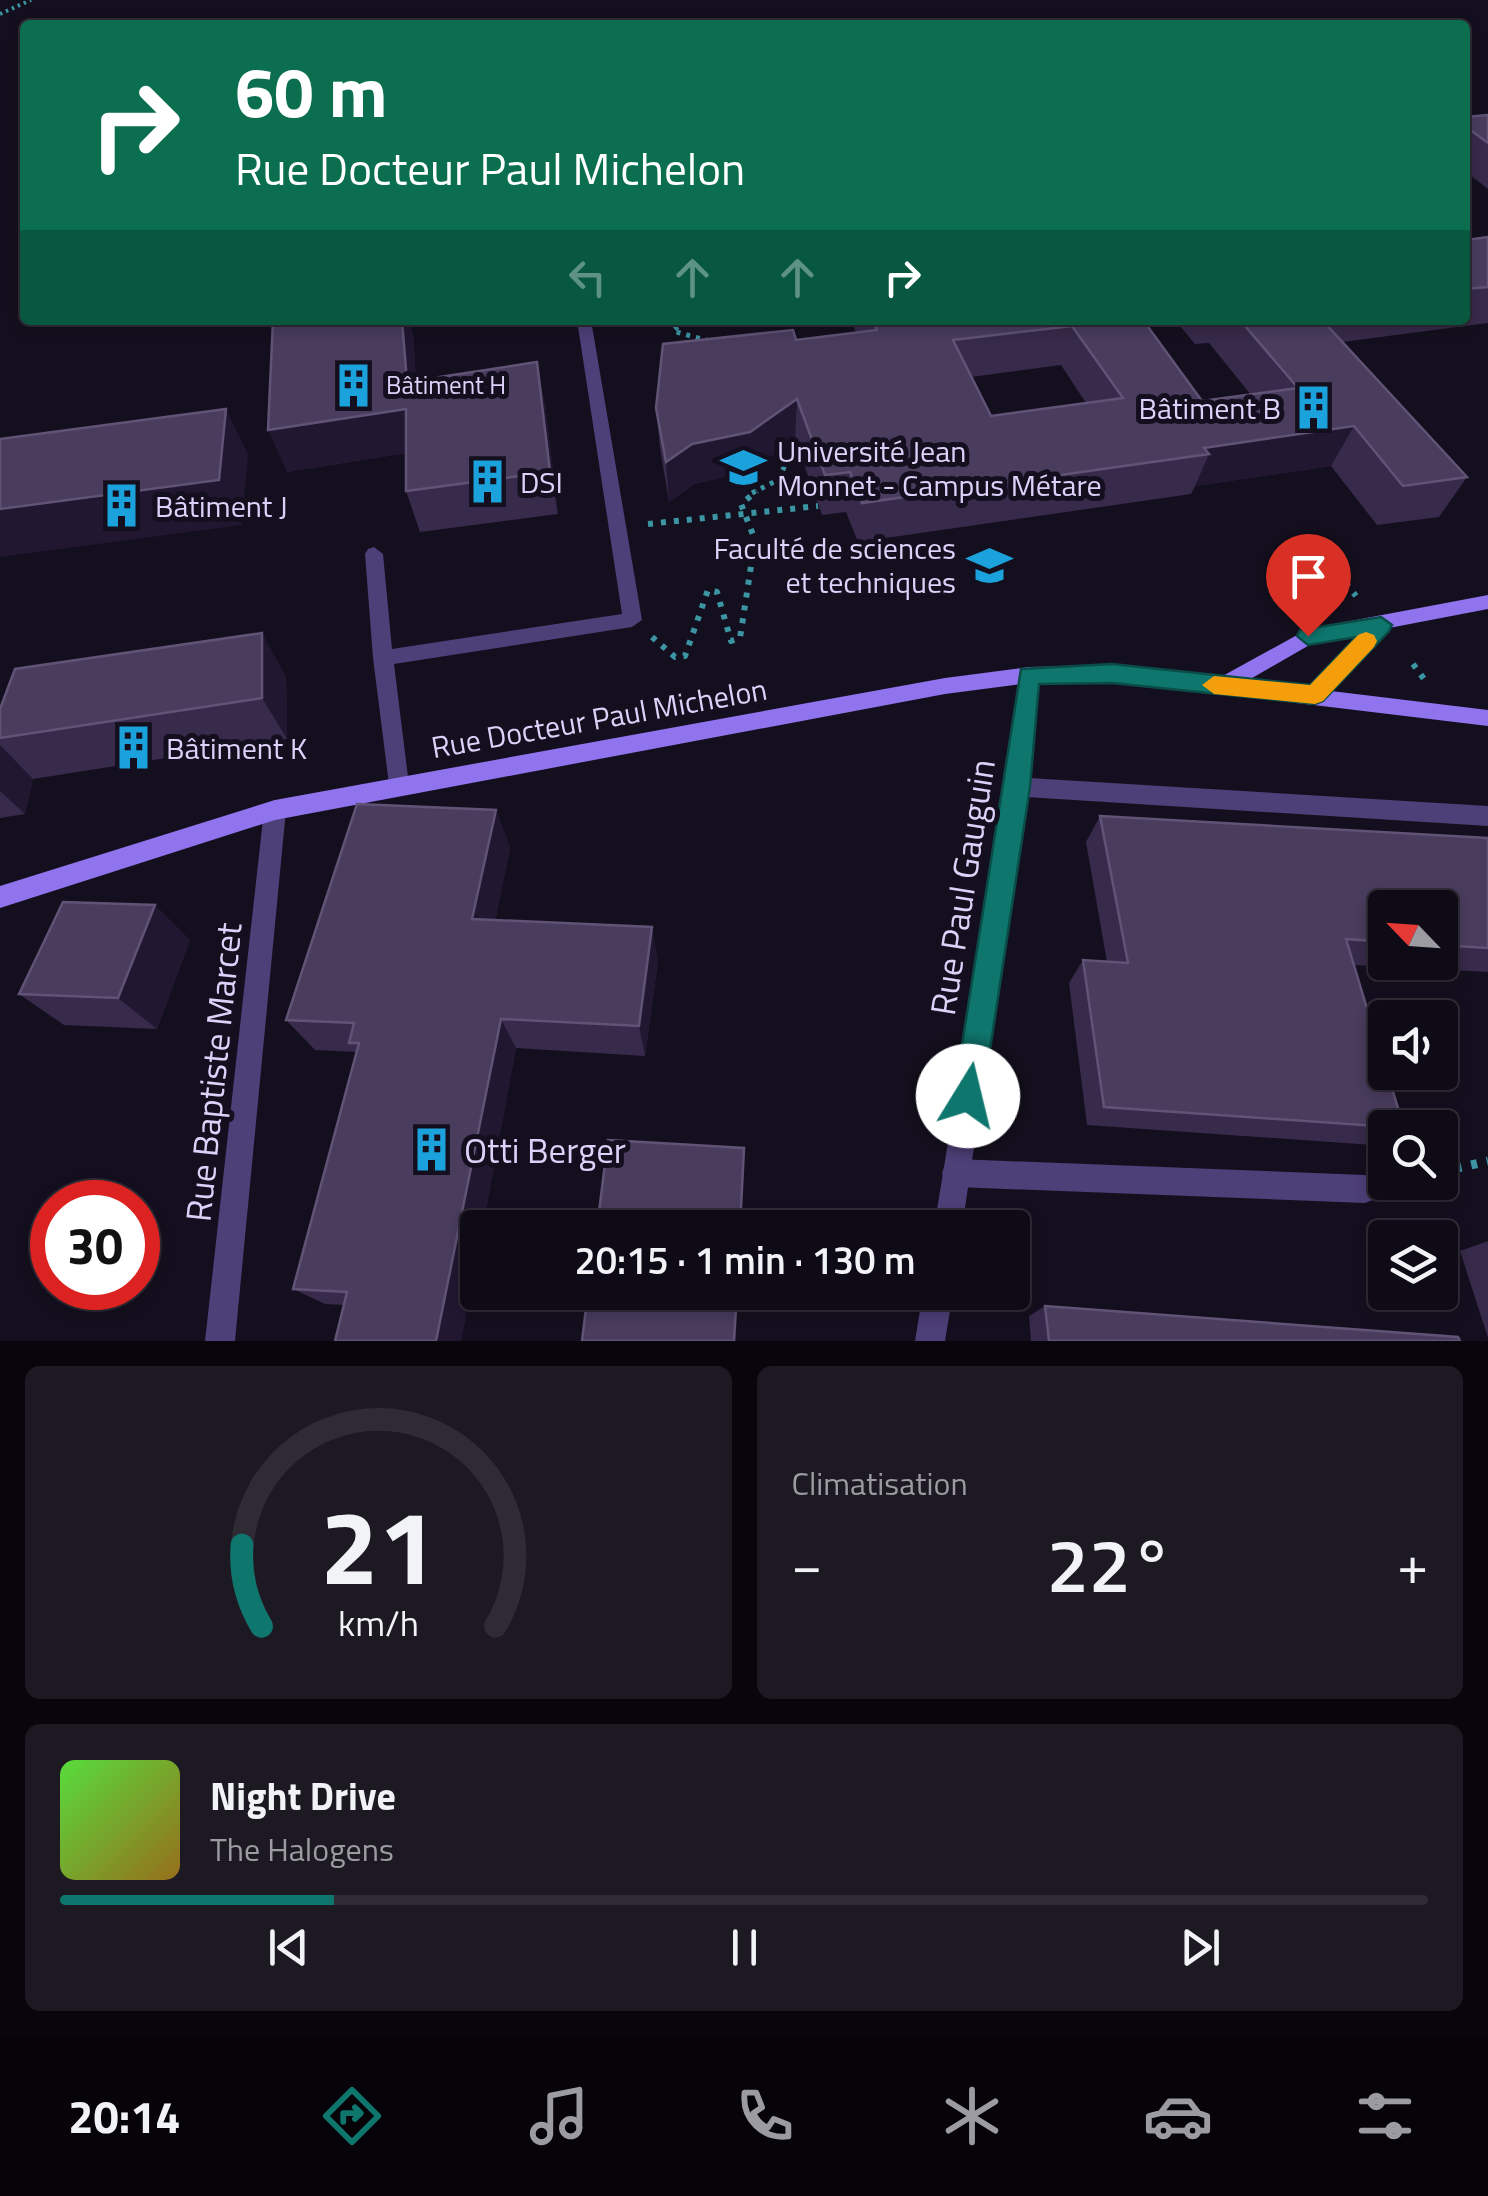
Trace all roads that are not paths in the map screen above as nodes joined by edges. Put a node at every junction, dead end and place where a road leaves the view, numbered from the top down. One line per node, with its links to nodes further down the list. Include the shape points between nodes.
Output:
1 (585, 325): 5 (street, via 632,620)
2 (374, 554): 5 (street)
3 (1488, 602): 4 (street)
4 (1381, 625): 7 (street, via 1308,636); 8 (street)
5 (383, 658): 10 (street)
6 (1029, 675): 7 (street, Rue Docteur Paul Michelon, via 1112,674); 10 (street, Rue Docteur Paul Michelon); 11 (street, Rue Paul Gauguin)
7 (1220, 686): 8 (street, Rue Docteur Paul Michelon)
8 (1315, 695): 9 (street, Rue Docteur Paul Michelon)
9 (1488, 718)
10 (398, 785): 12 (street, Rue Docteur Paul Michelon)
11 (1018, 787): 13 (street); 15 (street, Rue Paul Gauguin)
12 (275, 810): 14 (street, Rue Docteur Paul Michelon); 19 (street, Rue Baptiste Marcet)
13 (1488, 816)
14 (0, 897)
15 (956, 1173): 16 (street); 17 (street, Rue Paul Gauguin)
16 (1365, 1190)
17 (951, 1210)
18 (935, 1310): 20 (street)
19 (220, 1341)
20 (930, 1341)

